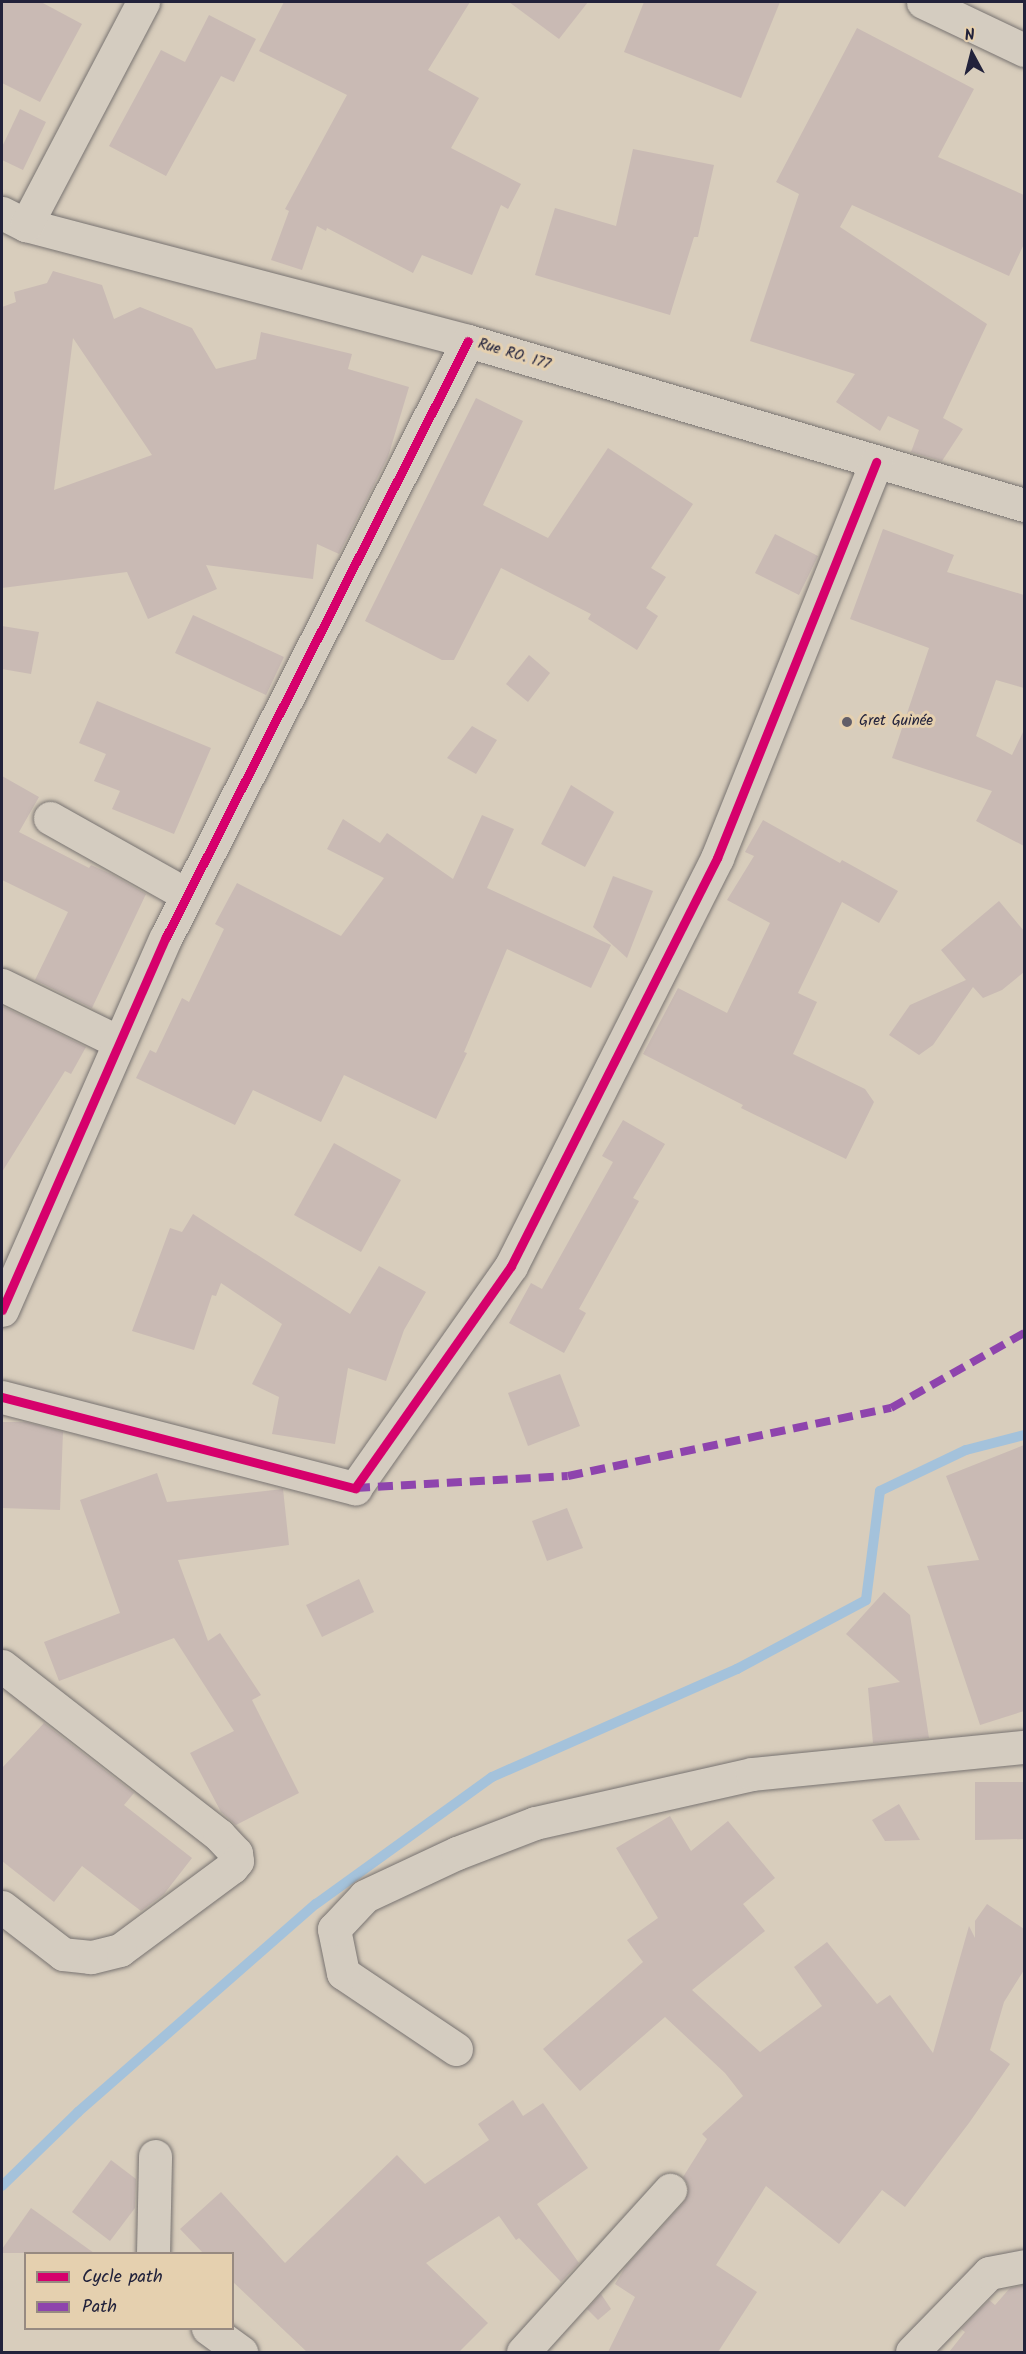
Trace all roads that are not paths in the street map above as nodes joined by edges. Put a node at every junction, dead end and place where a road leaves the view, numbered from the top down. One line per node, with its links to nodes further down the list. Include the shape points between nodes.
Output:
1 (143, 2): 4 (street)
2 (923, 2): 3 (street)
3 (1024, 50)
4 (9, 221): 5 (street, Rue RO. 177)
5 (468, 341): 6 (street, Rue RO. 177); 9 (street)
6 (876, 462): 7 (street, Rue RO. 177); 13 (street, via 717,858 511,1266 355,1488)
7 (1024, 505)
8 (50, 818): 9 (street)
9 (187, 895): 11 (street)
10 (2, 985): 11 (street)
11 (119, 1042): 12 (street)
12 (2, 1310)
13 (2, 1396)
14 (2, 1666): 16 (street, via 219,1835 236,1853 237,1860 120,1950 91,1957 63,1954)
15 (1024, 1747): 17 (street, via 752,1774 535,1823 457,1853 365,1896 334,1929 343,1973)
16 (2, 1907)
17 (456, 2049)
18 (155, 2156): 20 (street)
19 (670, 2190): 24 (street)
20 (153, 2252)
21 (1024, 2266): 25 (street, via 989,2273)
22 (211, 2330): 23 (street)
23 (241, 2352)
24 (523, 2352)
25 (912, 2352)

